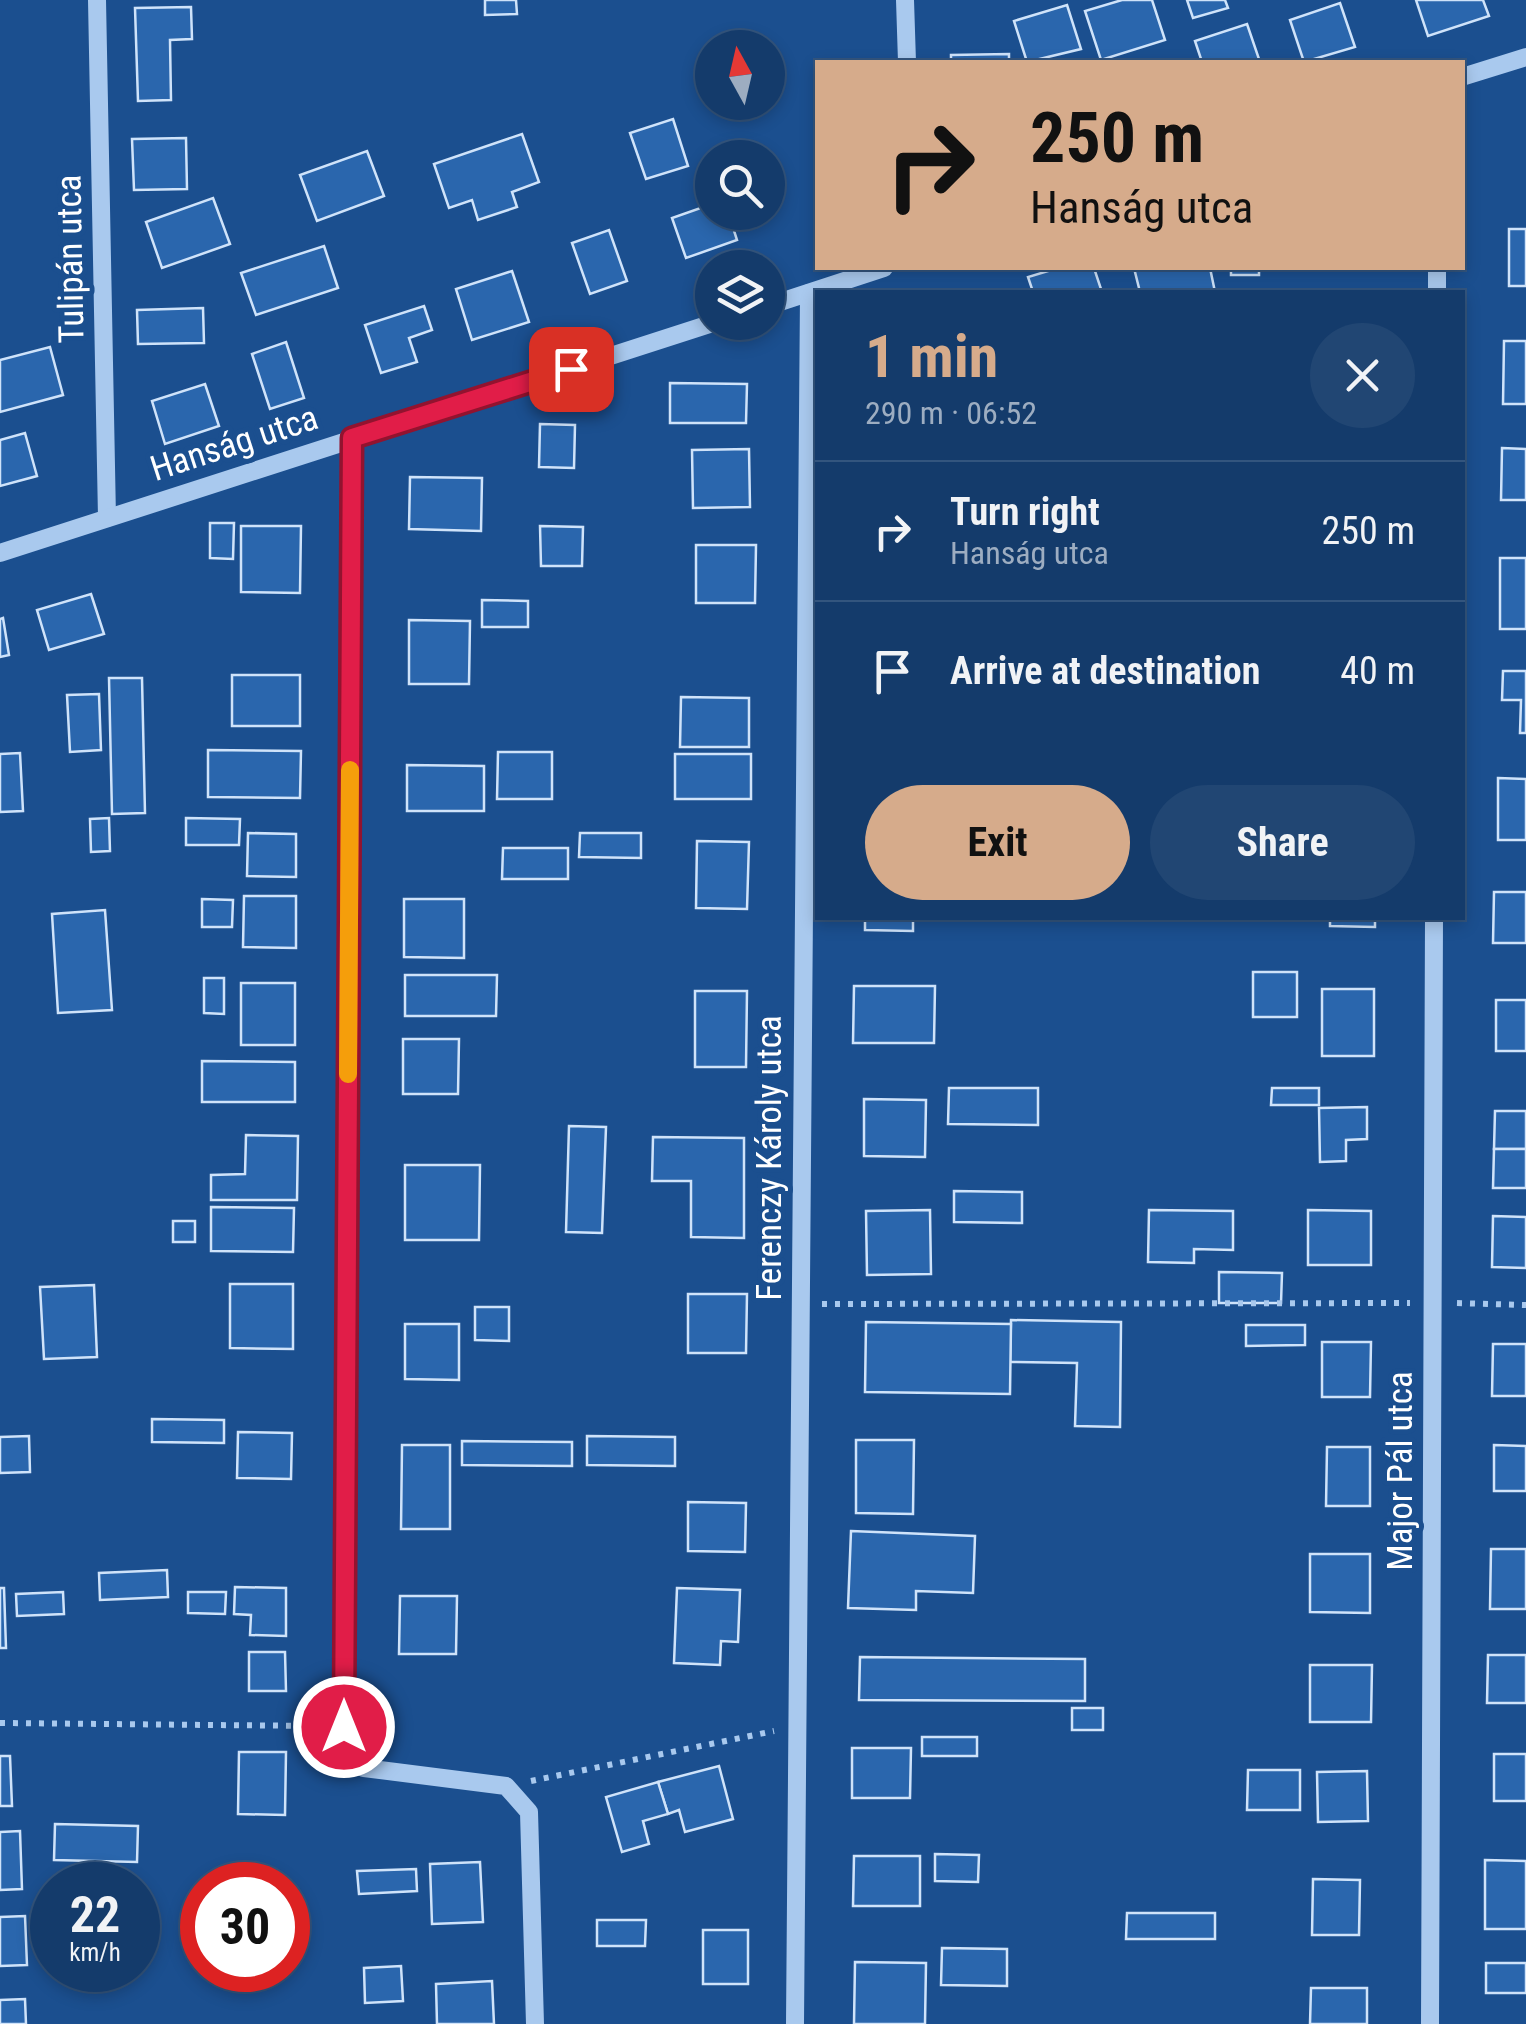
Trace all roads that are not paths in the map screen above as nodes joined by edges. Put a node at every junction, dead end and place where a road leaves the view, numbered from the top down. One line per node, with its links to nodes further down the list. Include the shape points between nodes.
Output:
1 (98, 0): 13 (street, Tulipán utca)
2 (905, 0): 4 (street)
3 (1526, 57): 5 (street)
4 (907, 60)
5 (1465, 77)
6 (878, 270): 7 (street)
7 (818, 290)
8 (815, 291): 9 (street)
9 (809, 293): 10 (street); 17 (street, Ferenczy Károly utca)
10 (785, 301)
11 (695, 329): 12 (street, Hanság utca)
12 (352, 438): 13 (street, Hanság utca); 16 (street, via 344,1727 364,1768 506,1786 529,1812)
13 (107, 518): 14 (street, Hanság utca)
14 (0, 553)
15 (1434, 920): 18 (street, Major Pál utca)
16 (535, 2024)
17 (795, 2024)
18 (1430, 2024)

